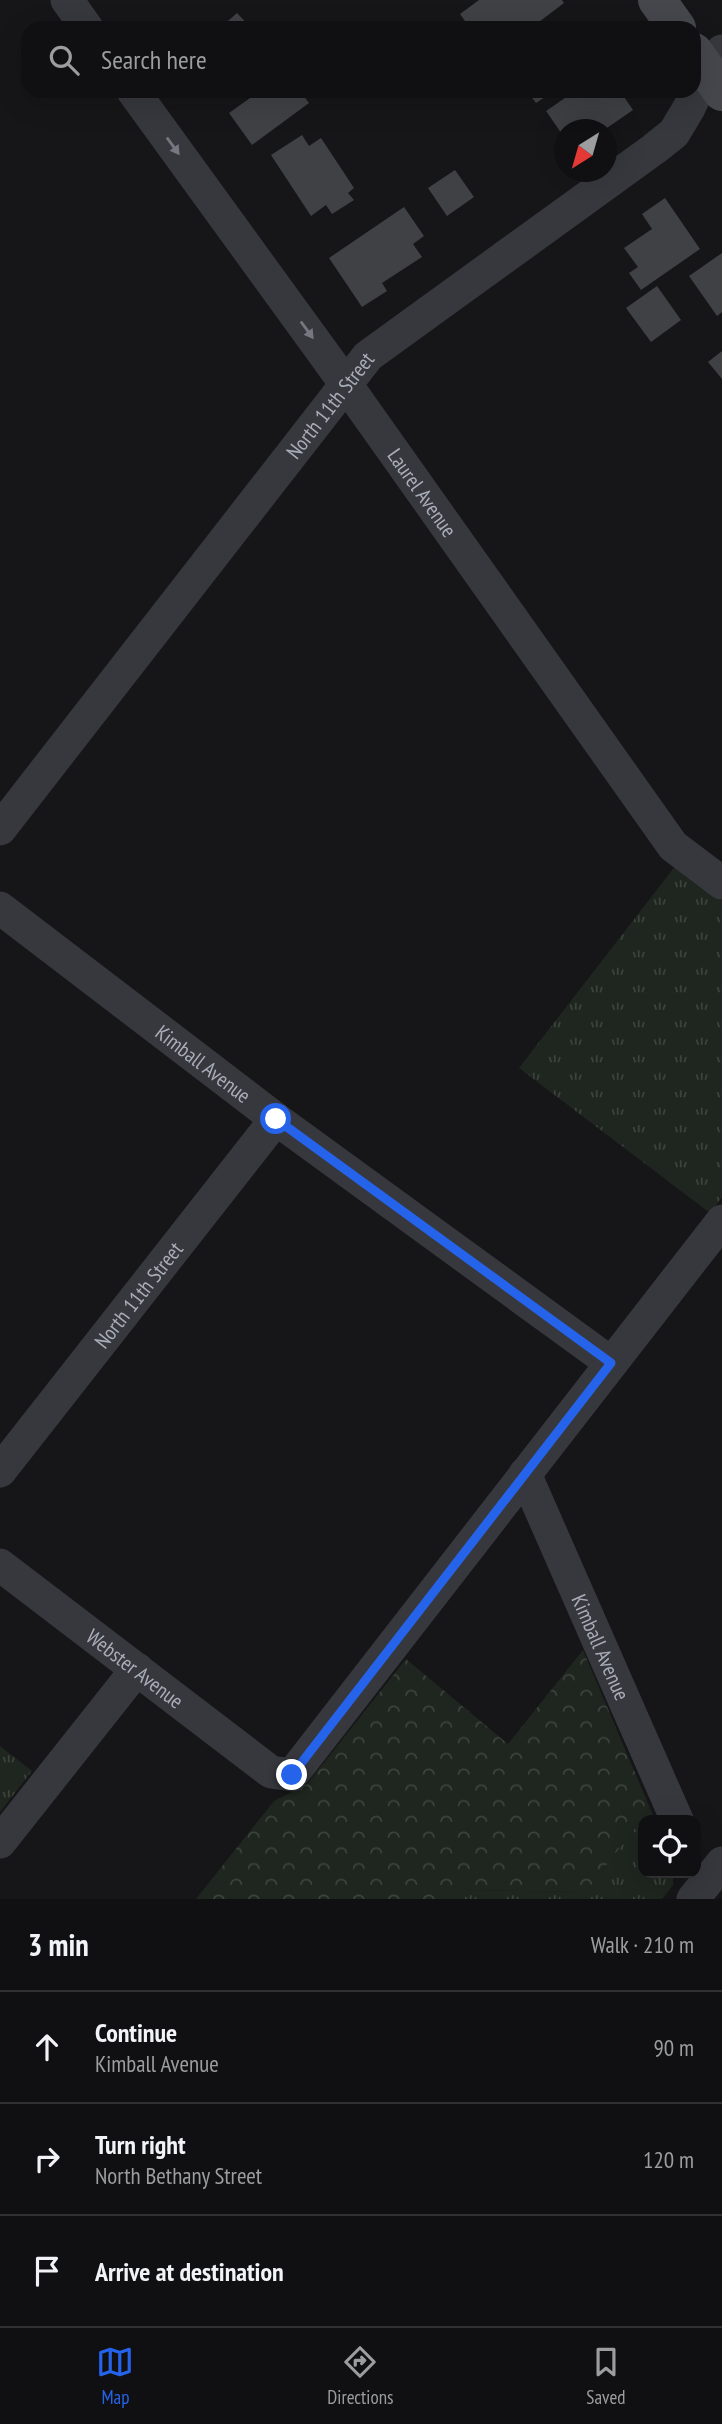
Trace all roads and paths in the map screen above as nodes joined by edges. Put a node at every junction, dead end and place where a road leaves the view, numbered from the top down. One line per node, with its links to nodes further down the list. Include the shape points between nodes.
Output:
1 (67, 0): 3 (street)
2 (657, 0): 4 (main road)
3 (82, 21)
4 (672, 21)
5 (711, 66): 6 (street, North 11th Street)
6 (701, 86)
7 (138, 98): 9 (street, Laurel Avenue, one-way to 9)
8 (695, 98): 9 (street, North 11th Street, via 674,133 368,356)
9 (345, 383): 10 (street, North 11th Street); 11 (street, Laurel Avenue, via 673,846)
10 (0, 829)
11 (722, 883)
12 (0, 908): 13 (street, Kimball Avenue)
13 (276, 1119): 15 (street, Kimball Avenue); 16 (street, North 11th Street)
14 (722, 1221): 15 (street)
15 (611, 1363): 17 (street)
16 (0, 1471)
17 (525, 1474): 19 (street, Webster Avenue, via 292,1775 271,1772); 20 (street, Kimball Avenue)
18 (0, 1565): 19 (street, Webster Avenue)
19 (137, 1669): 21 (street)
20 (675, 1815)
21 (0, 1842)

